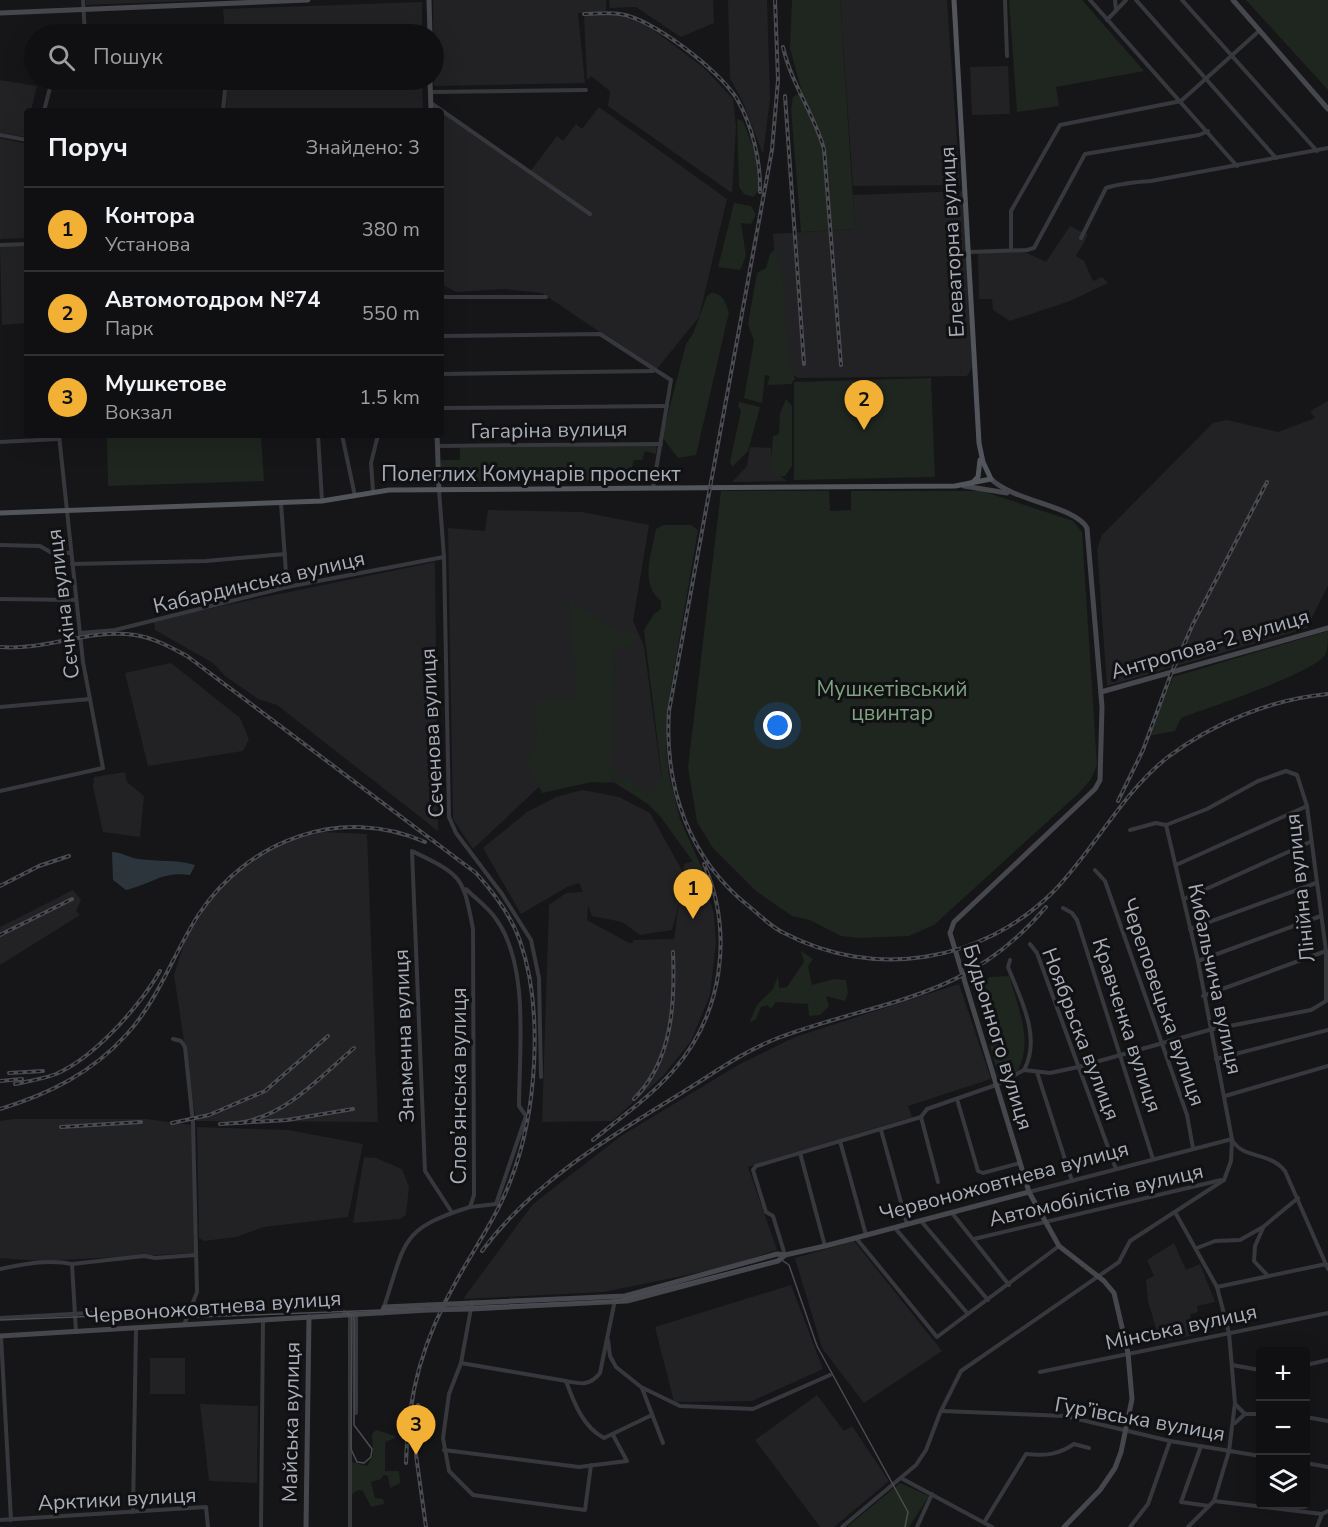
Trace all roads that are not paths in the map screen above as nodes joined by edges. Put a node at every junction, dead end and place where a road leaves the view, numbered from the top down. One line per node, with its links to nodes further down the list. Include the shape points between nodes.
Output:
1 (83, 0): 12 (street)
2 (308, 0): 12 (main road)
3 (429, 0): 17 (main road)
4 (954, 0): 46 (main road, Елеваторна вулиця)
5 (1005, 0): 19 (street)
6 (1090, 0): 15 (street)
7 (1115, 0): 13 (street)
8 (1126, 0): 13 (street)
9 (1136, 0): 21 (street)
10 (1182, 0): 20 (street)
11 (1233, 0): 18 (main road)
12 (83, 9): 14 (main road); 16 (street)
13 (1116, 12): 15 (street)
14 (0, 13)
15 (1107, 20): 26 (street)
16 (84, 24)
17 (430, 24)
18 (1259, 31): 20 (street); 33 (main road)
19 (1007, 56)
20 (1232, 56): 21 (street); 38 (street)
21 (1208, 78): 26 (street); 39 (street)
22 (49, 90): 28 (street)
23 (225, 90): 29 (street)
24 (586, 90): 25 (street)
25 (431, 92): 27 (main road)
26 (1180, 101): 34 (street); 45 (street, via 1060,126 1011,211)
27 (431, 103): 30 (main road); 31 (street)
28 (45, 108)
29 (224, 108)
30 (431, 108)
31 (443, 108)
32 (444, 109): 41 (street)
33 (1328, 109)
34 (1208, 131): 40 (street); 45 (street, via 1085,154 1034,248)
35 (0, 135): 36 (street)
36 (24, 139)
37 (1328, 148): 38 (street)
38 (1317, 151): 39 (street)
39 (1277, 159): 40 (street)
40 (1238, 166): 42 (street, via 1151,181 1133,180 1106,188)
41 (590, 214)
42 (1081, 238)
43 (24, 244): 44 (street)
44 (0, 245)
45 (1011, 250): 46 (street)
46 (969, 252): 63 (main road, Елеваторна вулиця)
47 (444, 297): 48 (street)
48 (546, 297)
49 (444, 336): 50 (street, via 600,334)
50 (655, 371): 51 (street); 52 (street, via 671,380)
51 (444, 374)
52 (667, 406): 53 (street); 61 (street)
53 (444, 408)
54 (47, 438): 60 (street)
55 (59, 438): 73 (street, Сєчкіна вулиця)
56 (318, 438): 71 (street)
57 (343, 438): 70 (street)
58 (377, 438): 68 (street, via 371,463)
59 (437, 438): 62 (main road, Сєченова вулиця)
60 (0, 442)
61 (661, 444): 62 (street, Гагаріна вулиця); 67 (street)
62 (438, 446): 66 (main road, Сєченова вулиця)
63 (980, 453): 64 (main road, Елеваторна вулиця); 65 (main road, via 978,477)
64 (991, 479): 65 (main road, Полеглих Комунарів проспект); 69 (main road, Будьонного вулиця)
65 (964, 486): 67 (main road, Полеглих Комунарів проспект); 69 (main road)
66 (439, 489): 67 (main road, Полеглих Комунарів проспект); 68 (main road, Полеглих Комунарів проспект); 78 (street, Сєченова вулиця)
67 (653, 490)
68 (373, 491): 70 (main road, Полеглих Комунарів проспект)
69 (1014, 495): 85 (main road, Будьонного вулиця, via 1077,517 1088,528)
70 (355, 496): 71 (main road, Полеглих Комунарів проспект)
71 (322, 501): 72 (main road, Полеглих Комунарів проспект)
72 (281, 502): 73 (main road, Полеглих Комунарів проспект); 77 (street)
73 (67, 510): 74 (main road, Полеглих Комунарів проспект); 76 (street, Сєчкіна вулиця)
74 (0, 513)
75 (0, 545): 76 (street, via 40,546 52,552)
76 (71, 553): 79 (street, Сєчкіна вулиця)
77 (285, 554): 79 (street, via 206,561); 80 (street)
78 (444, 557): 80 (street, Кабардинська вулиця); 116 (street, Сєченова вулиця, via 449,817 531,940 539,978)
79 (72, 564): 82 (street, Сєчкіна вулиця)
80 (287, 587): 84 (street, Кабардинська вулиця, via 114,630)
81 (0, 599): 82 (street)
82 (76, 600): 84 (street, Сєчкіна вулиця)
83 (1328, 628): 85 (main road, Антропова-2 вулиця)
84 (81, 633): 86 (street, Сєчкіна вулиця)
85 (1101, 692): 117 (main road, Будьонного вулиця, via 1103,744 1098,785 950,929)
86 (90, 699): 87 (street); 88 (street, Сєчкіна вулиця, via 103,768)
87 (0, 707)
88 (0, 791)
89 (1307, 806): 90 (street, Лінійна вулиця, via 1297,775 1286,771); 92 (street, Лінійна вулиця); 93 (street)
90 (1166, 825): 91 (street, Лінійна вулиця, via 1156,823); 93 (street, Кибальчича вулиця)
91 (1130, 830)
92 (1310, 842): 95 (street, Лінійна вулиця); 97 (street)
93 (1176, 865): 97 (street, Кибальчича вулиця)
94 (1095, 870): 109 (street, Череповецька вулиця, via 1106,881)
95 (1316, 883): 99 (street, Лінійна вулиця); 100 (street)
96 (465, 888): 134 (street, Слов’янська вулиця, via 473,929 476,1107 474,1195); 134 (street, via 496,919 513,955 520,1006 519,1106 526,1116 496,1204); 135 (street, Знаменна вулиця, via 448,869 412,851 425,1171)
97 (1184, 899): 100 (street, Кибальчича вулиця)
98 (1063, 908): 110 (street, Кравченка вулиця, via 1077,920)
99 (1321, 916): 102 (street, Лінійна вулиця); 104 (street)
100 (1190, 929): 104 (street, Кибальчича вулиця)
101 (1030, 944): 113 (street, Ноябрьска вулиця, via 1037,953)
102 (1326, 951): 105 (street); 106 (street, Лінійна вулиця, via 1326,1001 1311,1010)
103 (1010, 960): 114 (street, via 1008,967 1030,1031)
104 (1198, 961): 105 (street, Кибальчича вулиця)
105 (1203, 996): 106 (street, Кибальчича вулиця)
106 (1209, 1030): 109 (street); 111 (street, Кибальчича вулиця)
107 (1328, 1030): 111 (street)
108 (173, 1039): 149 (street, via 184,1044 188,1068)
109 (1161, 1046): 110 (street); 124 (street, Череповецька вулиця, via 1186,1115)
110 (1121, 1057): 113 (street); 126 (street, Кравченка вулиця)
111 (1216, 1059): 118 (street, Кибальчича вулиця)
112 (1328, 1066): 118 (street)
113 (1078, 1067): 115 (street); 128 (street, Ноябрьска вулиця)
114 (1024, 1070): 115 (street); 117 (street)
115 (1037, 1072): 130 (street)
116 (541, 1077)
117 (996, 1084): 119 (street); 127 (main road, Будьонного вулиця)
118 (1224, 1096): 122 (street, Кибальчича вулиця)
119 (957, 1099): 120 (street, via 927,1109); 127 (street, via 978,1171)
120 (921, 1117): 121 (street); 131 (street)
121 (881, 1129): 123 (street); 139 (street)
122 (1232, 1139): 124 (street, Червоножовтнева вулиця); 129 (street, Кибальчича вулиця, via 1231,1161); 133 (street, via 1236,1147 1249,1154 1277,1161)
123 (840, 1141): 125 (street); 143 (street)
124 (1193, 1148): 126 (street, Червоножовтнева вулиця)
125 (800, 1153): 146 (street); 150 (street, via 753,1167 766,1212 773,1216)
126 (1153, 1159): 128 (street, Червоножовтнева вулиця)
127 (1020, 1163): 132 (main road, Будьонного вулиця)
128 (1116, 1169): 130 (street, Червоножовтнева вулиця)
129 (1224, 1180): 136 (street); 140 (street, Автомобілістів вулиця)
130 (1072, 1181): 132 (street, Червоножовтнева вулиця)
131 (938, 1182)
132 (1029, 1192): 137 (main road, Червоножовтнева вулиця); 140 (main road, Будьонного вулиця)
133 (1298, 1198): 141 (street); 152 (street)
134 (470, 1207): 135 (street, Слов’янська вулиця)
135 (451, 1211): 162 (street, Слов’янська вулиця, via 424,1224 411,1236 402,1250)
136 (1175, 1212): 148 (street); 154 (street, via 1130,1241 1119,1262)
137 (952, 1213): 138 (main road, Червоножовтнева вулиця); 145 (street)
138 (921, 1221): 139 (main road, Червоножовтнева вулиця); 159 (street)
139 (907, 1224): 142 (main road, Червоножовтнева вулиця)
140 (1046, 1224): 145 (street, Автомобілістів вулиця); 147 (main road, Будьонного вулиця)
141 (1263, 1227): 148 (street, via 1240,1240 1215,1241); 155 (street, via 1254,1261)
142 (894, 1228): 143 (main road, Червоножовтнева вулиця); 165 (street)
143 (866, 1235): 144 (main road, Червоножовтнева вулиця)
144 (856, 1238): 146 (main road, Червоножовтнева вулиця); 165 (street, via 937,1337)
145 (974, 1239): 156 (street)
146 (825, 1246): 150 (main road, Червоножовтнева вулиця)
147 (1059, 1246): 154 (main road, Будьонного вулиця); 156 (street)
148 (1197, 1248): 157 (street)
149 (196, 1255): 151 (street); 161 (street, via 196,1292)
150 (785, 1255): 158 (main road, Червоножовтнева вулиця, via 777,1254)
151 (72, 1264): 153 (street, via 27,1263); 164 (street)
152 (1327, 1267): 155 (street)
153 (0, 1269)
154 (1098, 1276): 176 (main road, Будьонного вулиця, via 1114,1293); 187 (street, via 961,1371)
155 (1268, 1276): 157 (street)
156 (1009, 1285): 159 (street)
157 (1217, 1287): 173 (street)
158 (615, 1300): 160 (main road, Червоножовтнева вулиця); 175 (street)
159 (988, 1300): 165 (street)
160 (472, 1306): 162 (main road, Червоножовтнева вулиця, bridge); 178 (street)
161 (188, 1310): 164 (street); 170 (street)
162 (383, 1310): 166 (main road, Червоножовтнева вулиця)
163 (1328, 1313): 173 (street, Мінська вулиця)
164 (74, 1314): 168 (street); 172 (street)
165 (968, 1314)
166 (353, 1315): 167 (main road, Червоножовтнева вулиця); 188 (street); 220 (street)
167 (309, 1317): 169 (main road, Червоножовтнева вулиця); 219 (main road, Майська вулиця)
168 (0, 1318)
169 (263, 1320): 170 (main road, Червоножовтнева вулиця); 218 (street)
170 (183, 1326): 171 (main road, Червоножовтнева вулиця)
171 (136, 1328): 172 (main road, Червоножовтнева вулиця); 212 (street)
172 (76, 1332): 174 (main road, Червоножовтнева вулиця)
173 (1229, 1333): 176 (street, Мінська вулиця); 180 (street)
174 (0, 1336): 215 (street, Арктики вулиця)
175 (608, 1340): 184 (street, via 600,1373 594,1381 585,1385); 185 (street, via 616,1367)
176 (1128, 1353): 182 (street, Мінська вулиця); 195 (main road, Будьонного вулиця, via 1132,1399)
177 (1328, 1360): 179 (street)
178 (461, 1362): 184 (street); 201 (street, via 449,1394)
179 (1310, 1364)
180 (1233, 1365): 181 (street); 186 (street)
181 (1256, 1370)
182 (1040, 1372)
183 (830, 1375): 185 (street, via 753,1409 680,1406)
184 (567, 1382): 196 (street, via 575,1404 596,1433 604,1438)
185 (641, 1387): 189 (street)
186 (1235, 1404): 190 (street, Гур’ївська вулиця); 194 (street)
187 (941, 1411): 195 (street, Гур’ївська вулиця, via 1065,1416); 207 (street, via 926,1450)
188 (356, 1413)
189 (651, 1414): 196 (street); 198 (street)
190 (1245, 1414): 191 (street, Гур’ївська вулиця); 194 (street, Гур’ївська вулиця)
191 (1256, 1414)
192 (1310, 1418): 193 (street)
193 (1328, 1421)
194 (1234, 1423): 202 (street)
195 (1127, 1432): 197 (street, Гур’ївська вулиця); 223 (main road, Будьонного вулиця, via 1114,1468 1100,1490)
196 (613, 1435): 205 (street, via 627,1461)
197 (1170, 1441): 199 (street, Гур’ївська вулиця); 224 (street, via 1148,1504)
198 (663, 1443)
199 (1201, 1446): 202 (street, Гур’ївська вулиця); 210 (street, via 1181,1502)
200 (1089, 1448): 216 (street, via 1074,1444 1063,1452 1044,1456 1026,1454)
201 (444, 1450): 205 (street, via 579,1467); 205 (street, via 449,1471 473,1495 585,1510)
202 (1229, 1451): 203 (street, Гур’ївська вулиця); 209 (street)
203 (1256, 1455)
204 (1310, 1464): 206 (street)
205 (591, 1465)
206 (1328, 1467)
207 (901, 1478): 208 (street); 221 (street)
208 (932, 1494): 216 (street); 222 (street)
209 (1214, 1501): 210 (street); 213 (street)
210 (1209, 1506): 225 (street)
211 (1328, 1511): 213 (street)
212 (133, 1512): 215 (street, Арктики вулиця); 217 (street, Арктики вулиця, via 206,1507)
213 (1322, 1514): 226 (street)
214 (0, 1520): 215 (street, Арктики вулиця)
215 (11, 1520)
216 (988, 1525)
217 (208, 1527)
218 (261, 1527)
219 (306, 1527)
220 (350, 1527)
221 (842, 1527)
222 (917, 1527)
223 (1064, 1527)
224 (1130, 1527)
225 (1189, 1527)
226 (1317, 1527)

